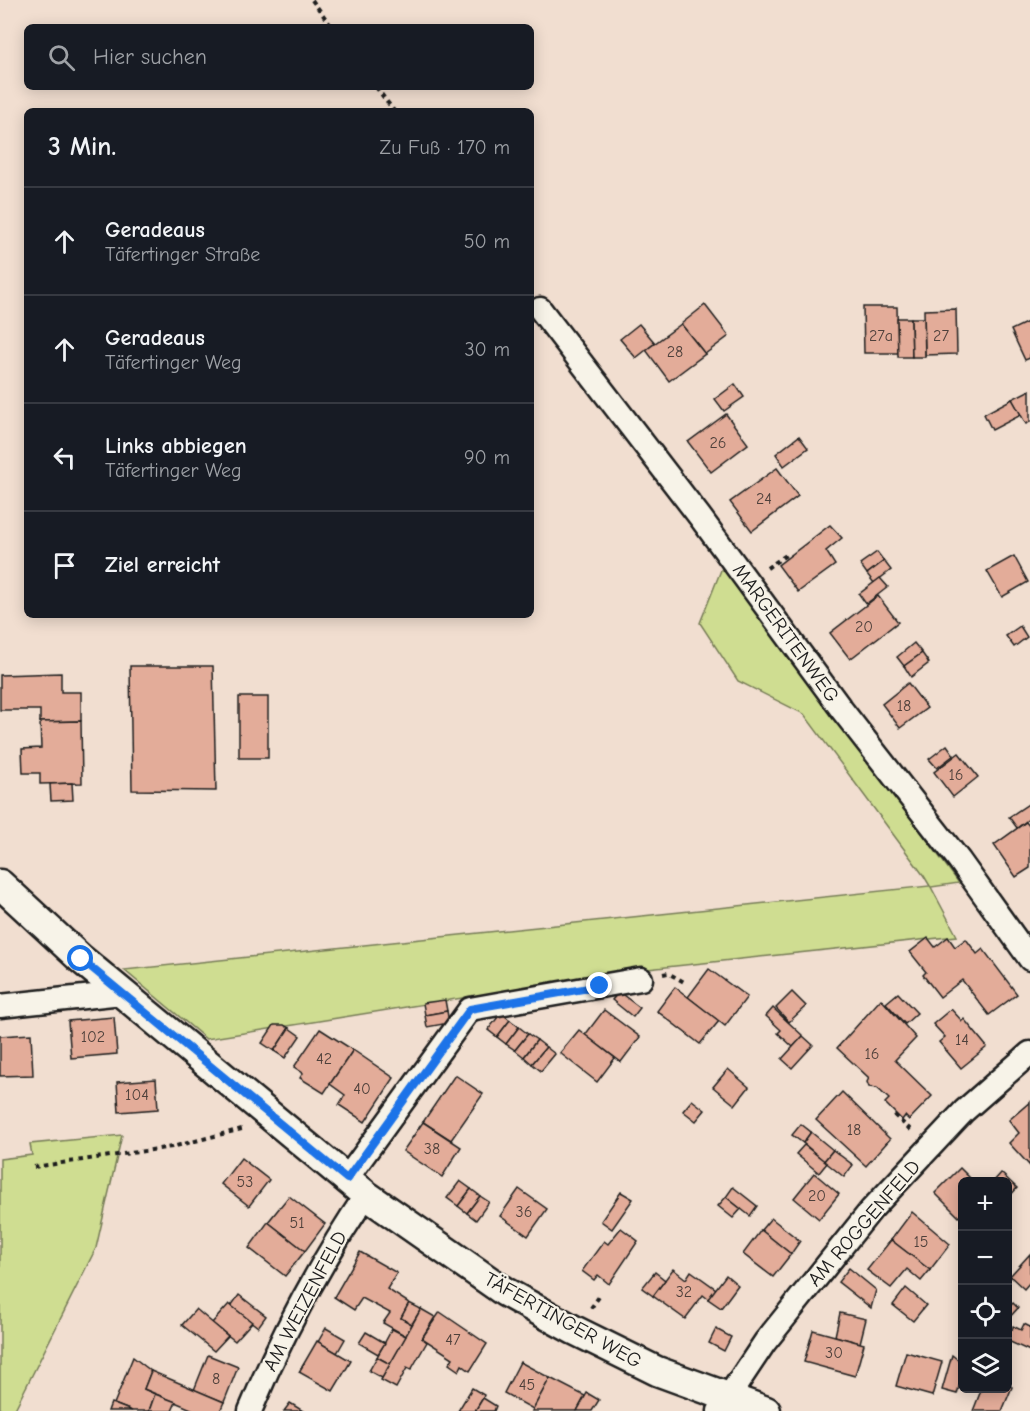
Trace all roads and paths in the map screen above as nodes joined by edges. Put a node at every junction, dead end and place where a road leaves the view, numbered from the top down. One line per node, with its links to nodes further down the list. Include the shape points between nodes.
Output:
1 (312, 0): 2 (path)
2 (330, 24)
3 (378, 90): 4 (path)
4 (392, 108)
5 (540, 309): 7 (street, MARGERITENWEG)
6 (0, 884): 9 (street, TÄFERTINGER WEG)
7 (1030, 959)
8 (641, 979): 14 (street, via 470,1009)
9 (122, 993): 10 (street); 12 (street, TÄFERTINGER WEG)
10 (0, 1006)
11 (1030, 1053): 15 (street, AM ROGGENFELD, via 964,1111 871,1210 765,1342)
12 (253, 1101): 13 (path, via 244,1129 172,1148); 14 (street, TÄFERTINGER WEG)
13 (34, 1167)
14 (357, 1187): 15 (street, TÄFERTINGER WEG, via 505,1292); 16 (street, AM WEIZENFELD, via 348,1222 303,1300)
15 (723, 1404): 17 (street, TÄFERTINGER WEG)
16 (250, 1411)
17 (766, 1411)

